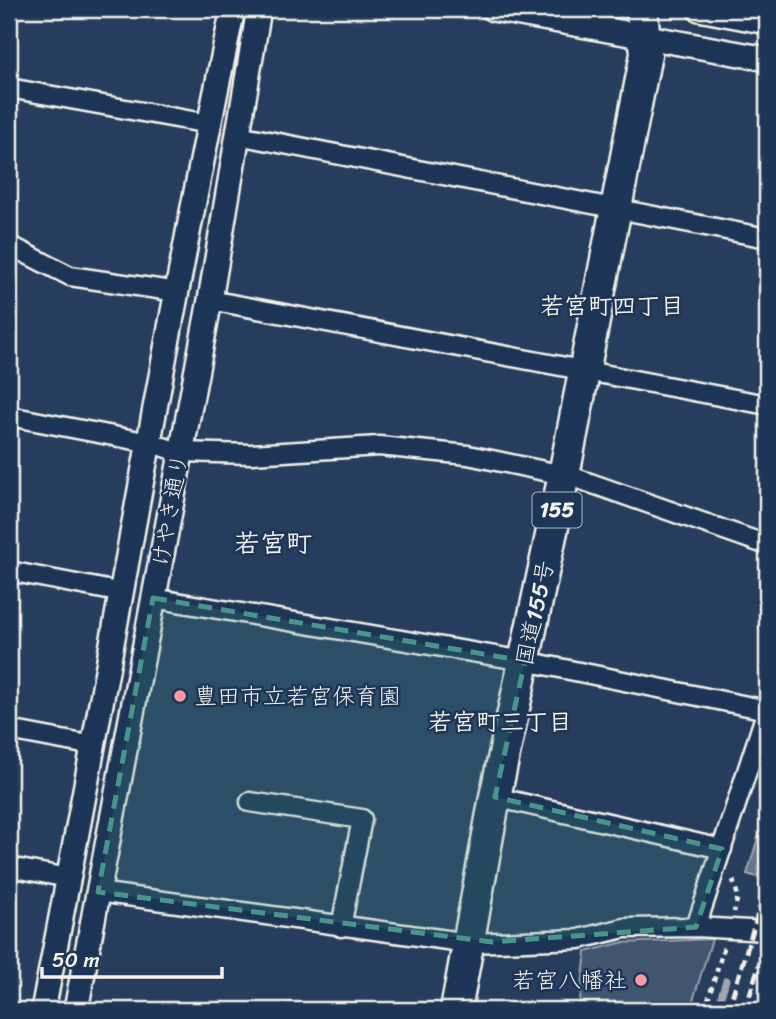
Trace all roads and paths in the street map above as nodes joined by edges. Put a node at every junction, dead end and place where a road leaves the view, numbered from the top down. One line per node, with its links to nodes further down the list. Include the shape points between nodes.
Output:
1 (233, 9): 10 (street)
2 (259, 9): 11 (street, けやき通り)
3 (493, 9): 7 (street)
4 (642, 9): 7 (highway, 国道155号 / 155)
5 (699, 9): 6 (street)
6 (767, 22)
7 (645, 38): 8 (street); 12 (highway, 国道155号 / 155, via 646,54)
8 (767, 59)
9 (9, 88): 10 (street)
10 (209, 124): 15 (street)
11 (237, 135): 12 (street); 16 (street, けやき通り)
12 (616, 208): 13 (street); 17 (highway, 国道155号 / 155)
13 (767, 239)
14 (9, 245): 15 (street, via 69,276)
15 (178, 292): 20 (street)
16 (210, 300): 17 (street); 21 (street, けやき通り)
17 (585, 372): 18 (street); 22 (highway, 国道155号 / 155)
18 (767, 405)
19 (9, 416): 20 (street)
20 (150, 443): 21 (street); 25 (street)
21 (180, 452): 22 (street, via 252,454 379,446 468,456); 26 (street, けやき通り)
22 (564, 475): 23 (street); 27 (highway, 国道155号 / 155)
23 (767, 545)
24 (9, 571): 25 (street)
25 (123, 593): 30 (street)
26 (153, 598): 27 (street); 36 (street, けやき通り)
27 (525, 661): 28 (street); 31 (highway, 国道155号 / 155)
28 (767, 710): 33 (street)
29 (9, 730): 30 (street)
30 (94, 746): 35 (street)
31 (495, 797): 33 (street); 41 (highway, 国道155号 / 155)
32 (250, 802): 37 (street, via 362,820)
33 (722, 849): 38 (street)
34 (9, 867): 35 (street)
35 (69, 878): 42 (street)
36 (98, 892): 37 (street); 43 (street, けやき通り)
37 (341, 927): 41 (street)
38 (696, 927): 39 (street); 41 (street, via 624,928 579,939)
39 (729, 929): 40 (street); 45 (path)
40 (767, 931)
41 (469, 943): 44 (highway, 国道155号 / 155)
42 (43, 1010)
43 (76, 1010)
44 (456, 1010)
45 (705, 1010)

